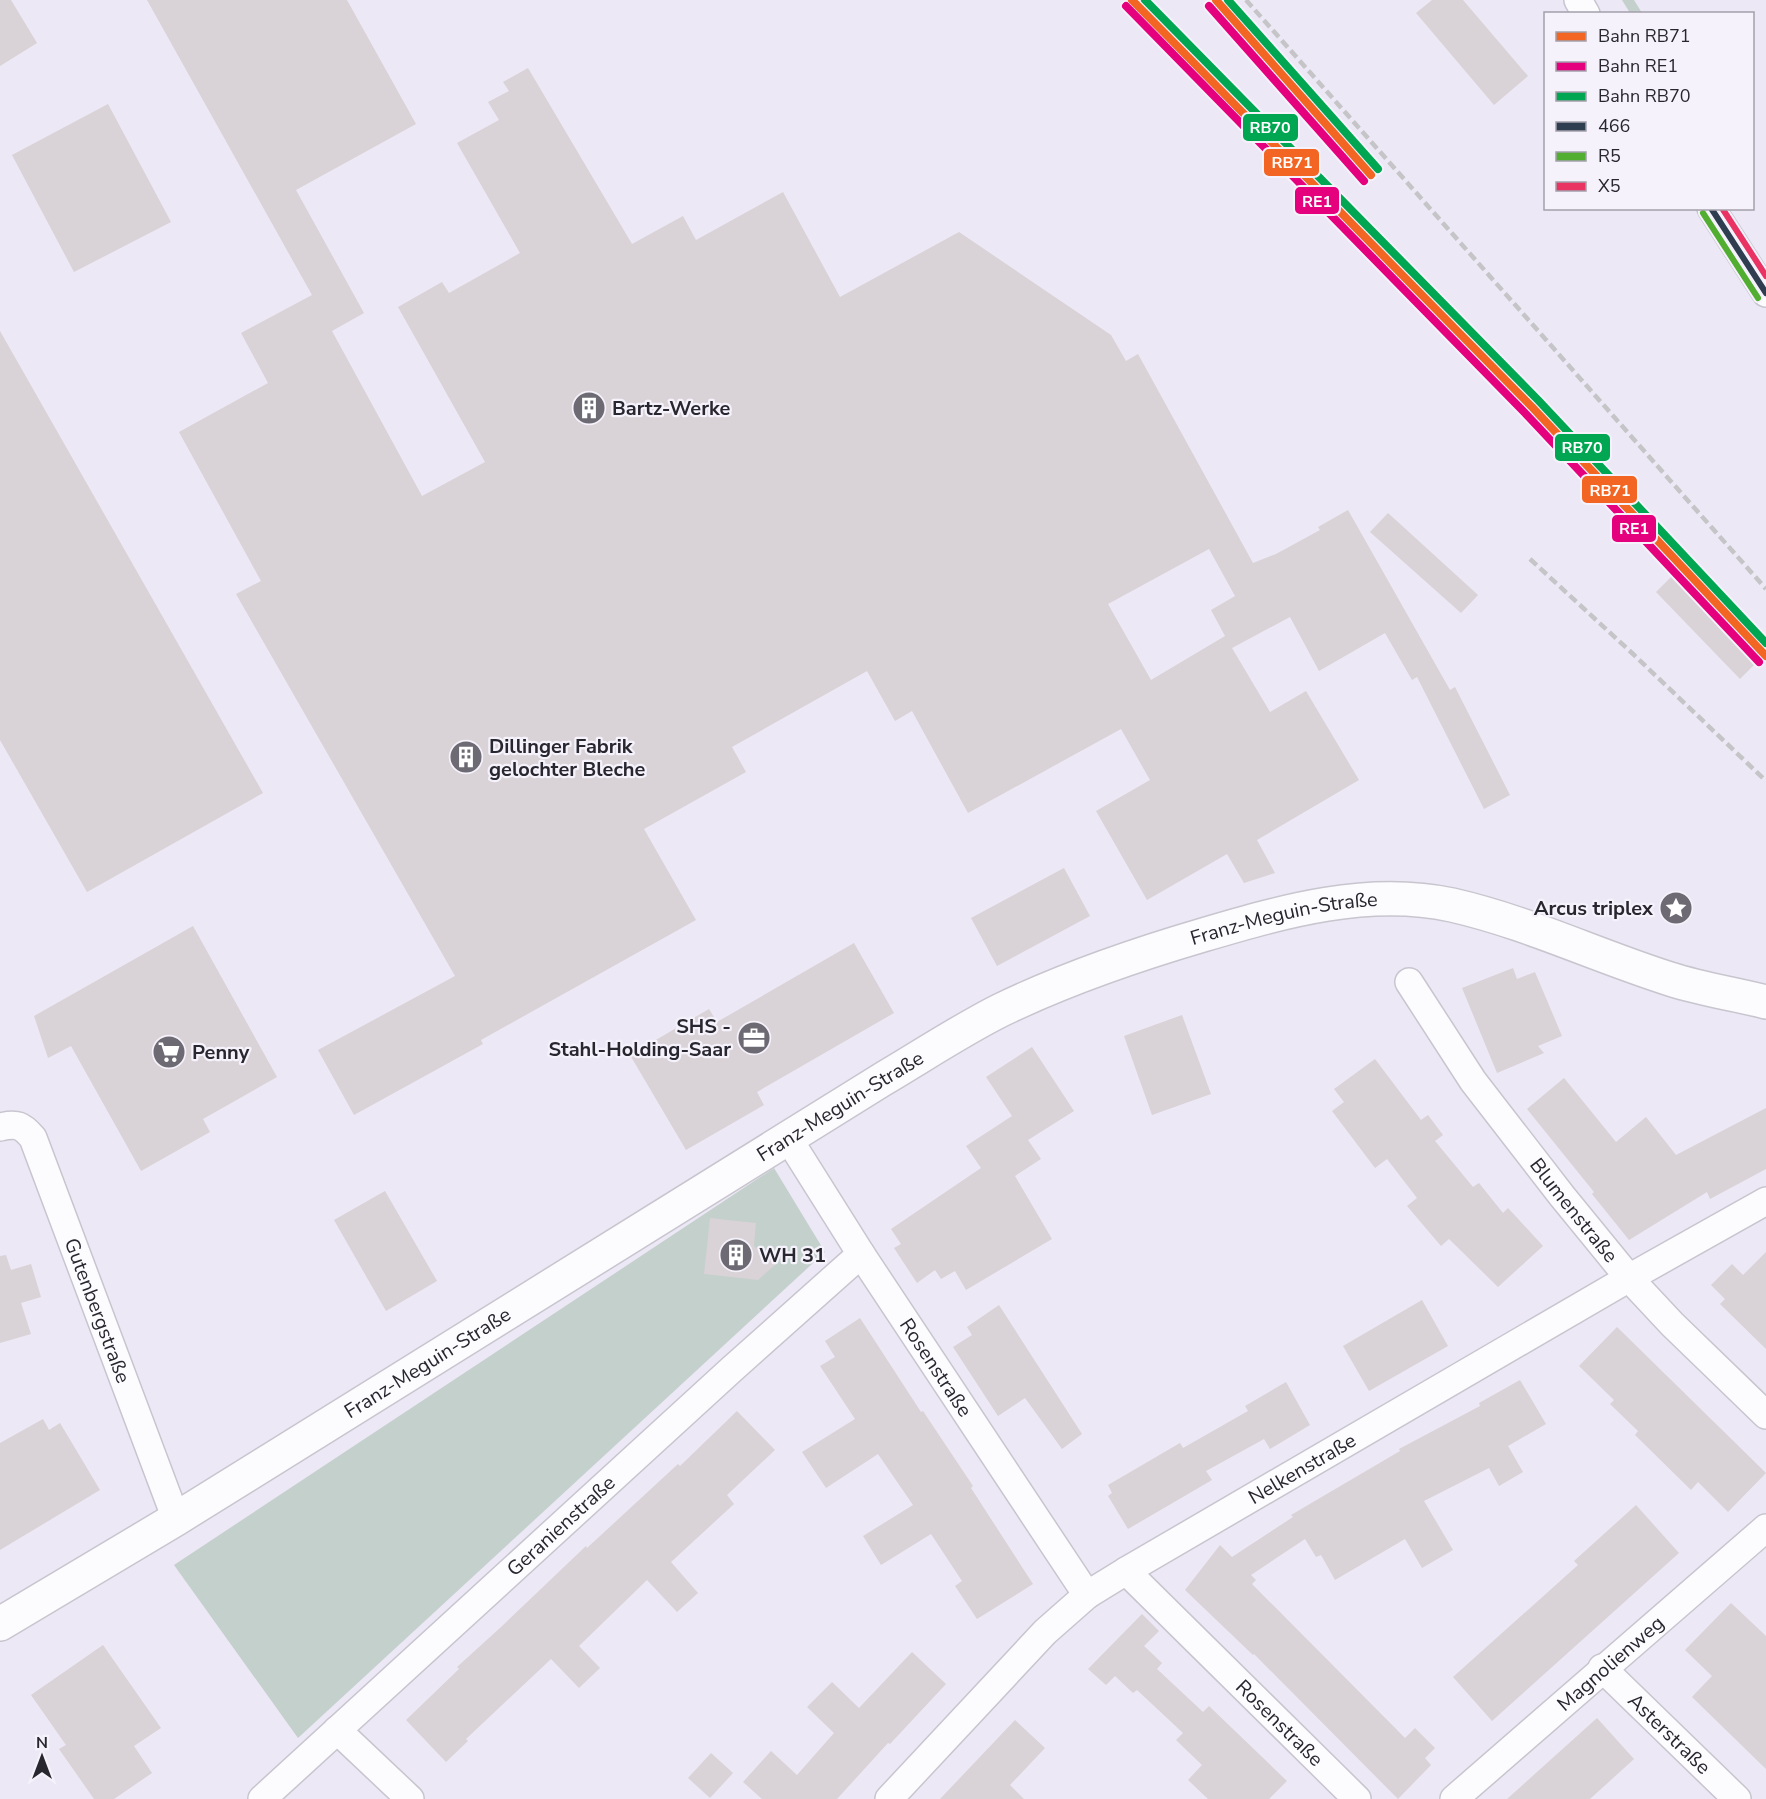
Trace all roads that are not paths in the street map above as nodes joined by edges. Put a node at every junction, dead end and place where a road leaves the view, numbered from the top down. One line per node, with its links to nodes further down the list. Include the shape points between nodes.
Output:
1 (1712, 210): 2 (street)
2 (1766, 293)
3 (1409, 982): 9 (street, Blumenstraße, via 1473,1081)
4 (1766, 1002): 6 (street, Franz-Meguin-Straße, via 1672,980 1511,922 1451,905 1392,898 1336,903 1273,914 1160,948 1051,988 1000,1011)
5 (0, 1127): 11 (street, Gutenbergstraße, via 24,1126 33,1138)
6 (788, 1138): 8 (street, Rosenstraße); 11 (street, Franz-Meguin-Straße)
7 (1766, 1202): 9 (street, Nelkenstraße)
8 (861, 1254): 14 (street, Rosenstraße); 17 (street, Geranienstraße)
9 (1629, 1278): 10 (street, Blumenstraße); 13 (street, Nelkenstraße)
10 (1766, 1415)
11 (177, 1519): 15 (street, Franz-Meguin-Straße)
12 (1766, 1528): 16 (street, Magnolienweg)
13 (1126, 1571): 14 (street, Nelkenstraße); 21 (street, Rosenstraße)
14 (1087, 1595): 20 (street, Nelkenstraße, via 1045,1632)
15 (0, 1624)
16 (1602, 1668): 22 (street, Magnolienweg); 23 (street, Asterstraße)
17 (337, 1730): 18 (street, Geranienstraße); 19 (street)
18 (262, 1799)
19 (410, 1799)
20 (889, 1799)
21 (1357, 1799)
22 (1454, 1799)
23 (1737, 1799)

